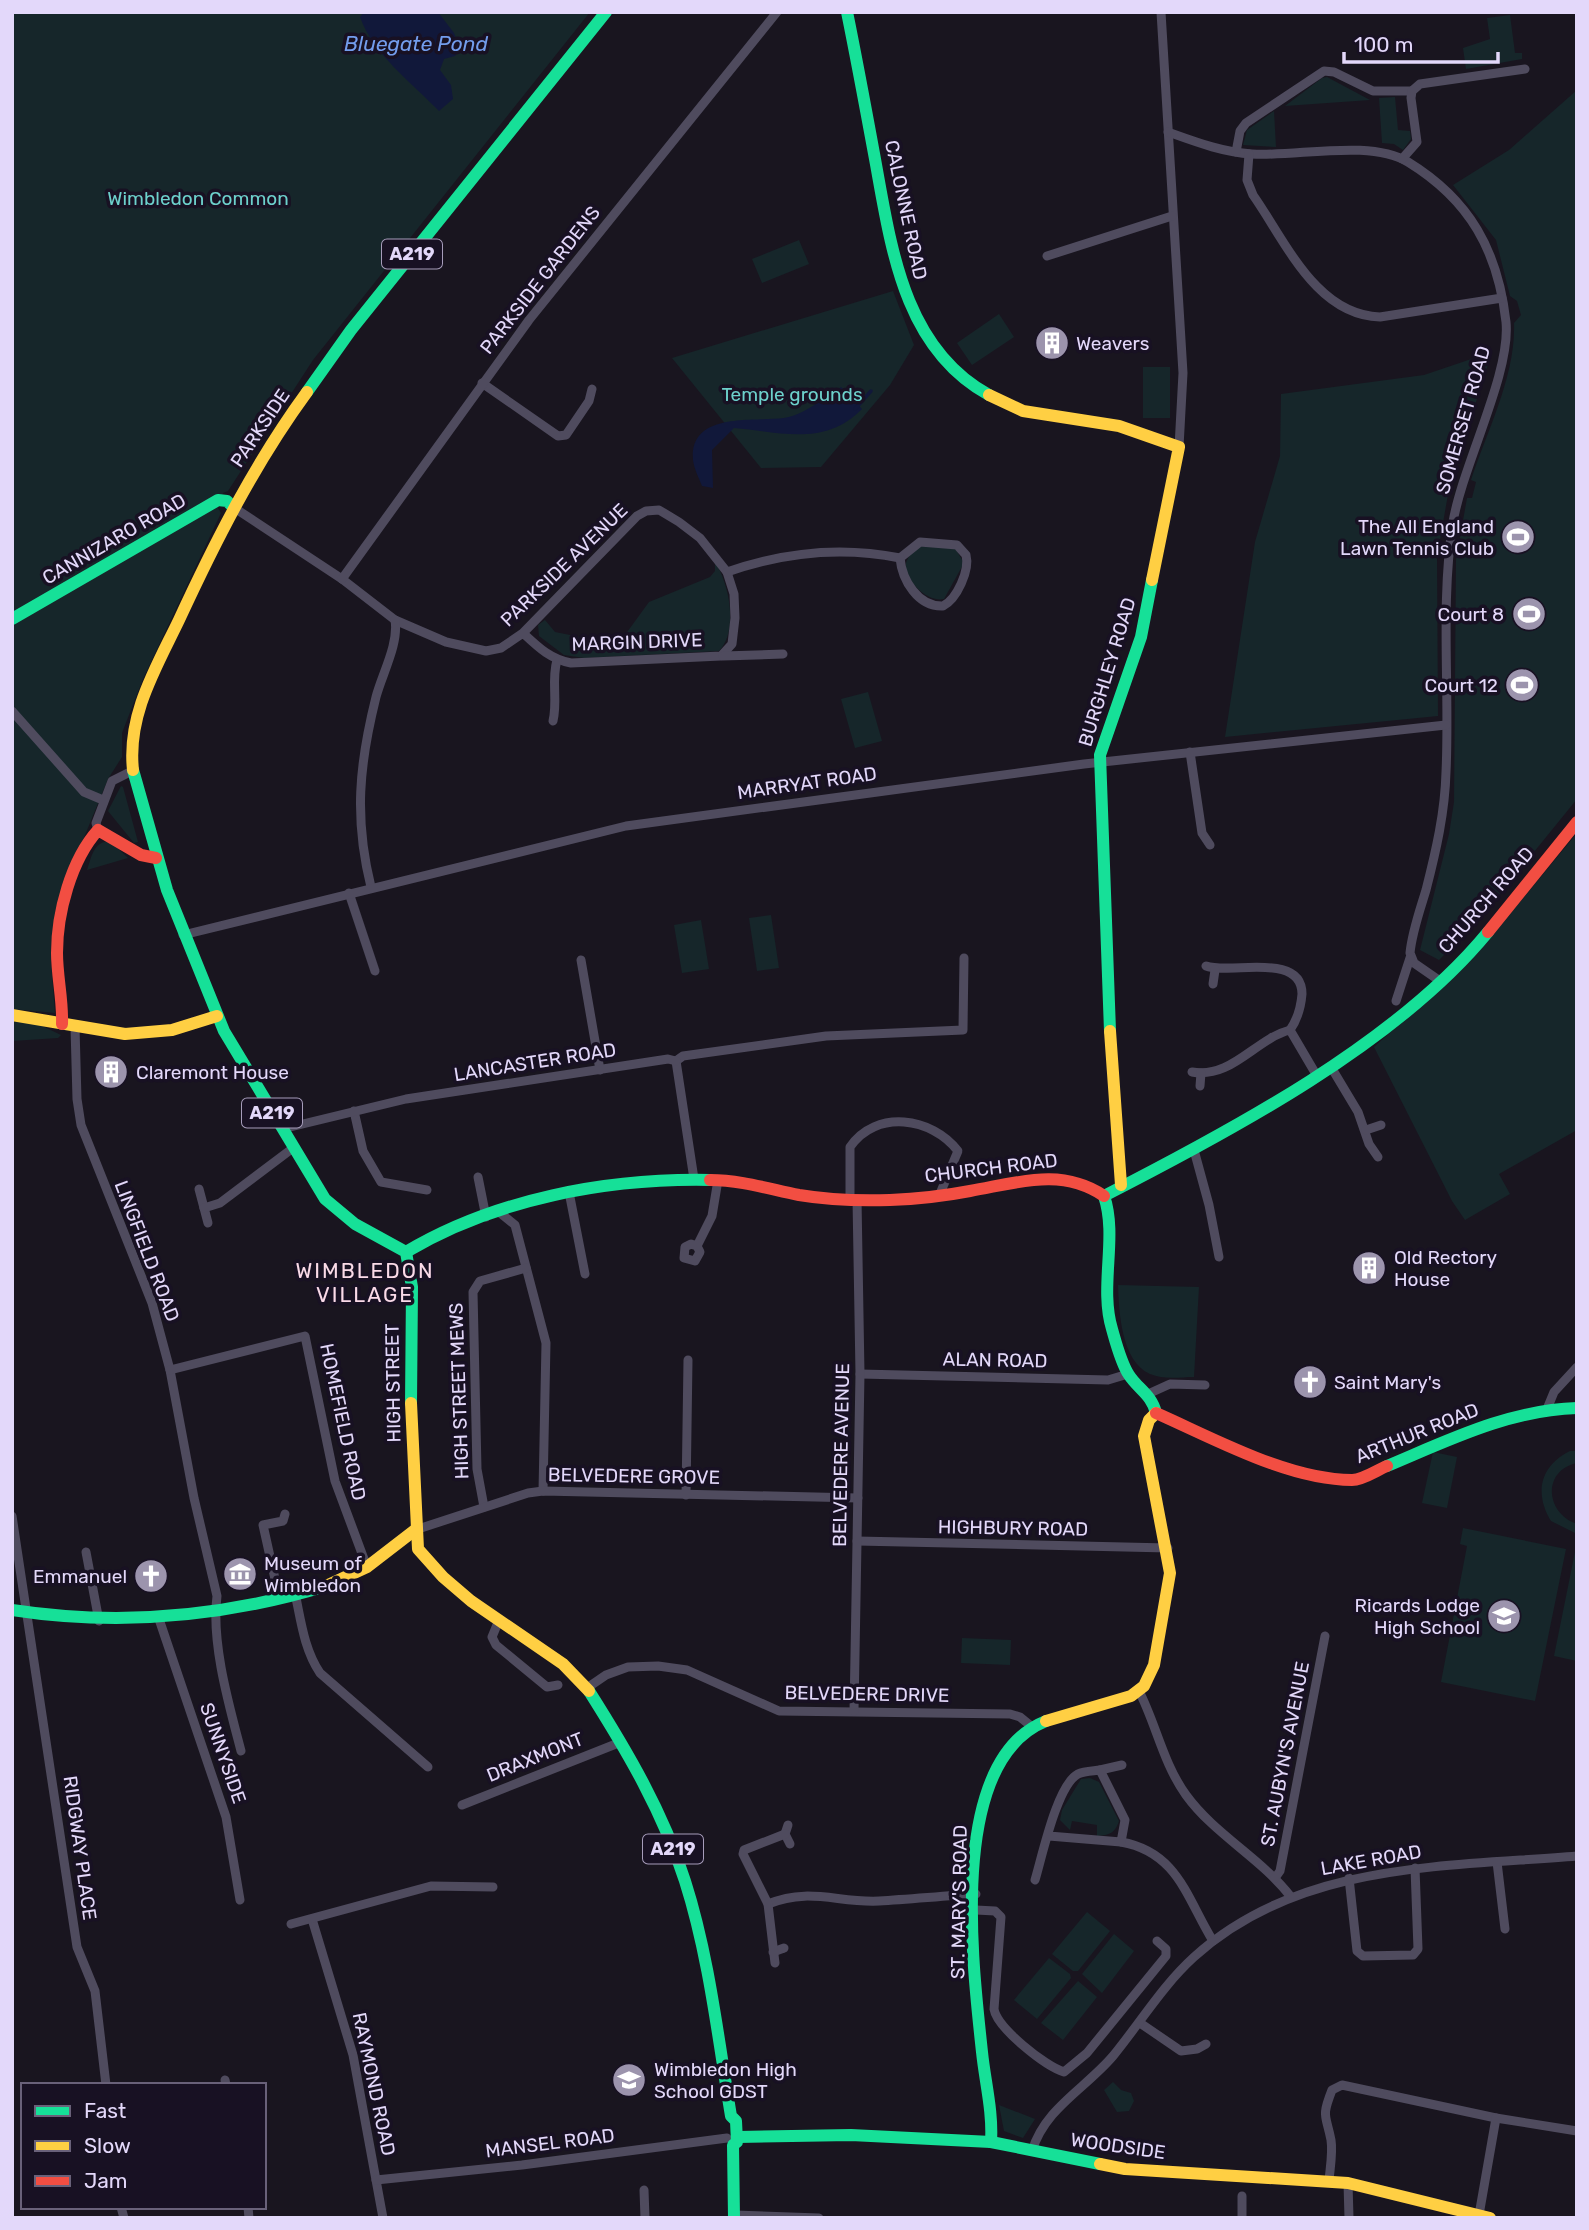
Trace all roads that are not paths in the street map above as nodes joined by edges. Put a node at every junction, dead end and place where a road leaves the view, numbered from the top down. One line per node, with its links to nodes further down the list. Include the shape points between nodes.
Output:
1 (606, 12): 17 (street, PARKSIDE / A219, via 351,330 272,440)
2 (777, 12): 14 (street, PARKSIDE GARDENS)
3 (847, 12): 16 (street, CALONNE ROAD, via 894,258 910,310 935,349 965,379 1011,407 1061,421 1116,425)
4 (1161, 12): 7 (street)
5 (1525, 69): 6 (street, via 1429,81)
6 (1412, 91): 8 (street, via 1373,91 1334,72 1321,72 1246,123); 10 (street, via 1417,142)
7 (1168, 132): 8 (street, SOMERSET ROAD); 11 (street, BURGHLEY ROAD)
8 (1236, 152): 9 (street, SOMERSET ROAD)
9 (1248, 154): 10 (street, SOMERSET ROAD, via 1378,152); 13 (street, via 1247,180 1253,195 1318,290 1347,311 1380,317)
10 (1402, 159): 13 (street, SOMERSET ROAD, via 1440,186 1478,228 1493,255)
11 (1172, 216): 12 (street); 16 (street, BURGHLEY ROAD, via 1183,373)
12 (1047, 256)
13 (1503, 298): 29 (street, SOMERSET ROAD, via 1503,352 1453,521)
14 (482, 383): 15 (street, via 558,436 566,435); 20 (street, PARKSIDE GARDENS)
15 (592, 389)
16 (1178, 447): 31 (street, BURGHLEY ROAD, via 1141,637)
17 (233, 507): 20 (street, PARKSIDE AVENUE); 21 (street, CANNIZARO ROAD, via 218,500); 32 (street, PARKSIDE / A219, via 138,708 130,747)
18 (900, 558): 18 (street, via 906,584 936,606 949,603 968,561 957,545 920,542); 19 (street, via 868,552 820,552 755,562)
19 (727, 572): 23 (street, PARKSIDE AVENUE, via 700,538 679,522 659,510 646,511); 25 (street, MARGIN DRIVE, via 735,618 732,644)
20 (342, 579): 22 (street, PARKSIDE AVENUE)
21 (12, 619)
22 (395, 620): 23 (street, PARKSIDE AVENUE, via 471,650 501,648); 38 (street, via 360,776 359,830)
23 (523, 632): 26 (street, MARGIN DRIVE)
24 (783, 654): 25 (street, MARGIN DRIVE)
25 (721, 656): 26 (street, MARGIN DRIVE, via 585,663)
26 (557, 660): 28 (street, via 552,675)
27 (12, 711): 33 (street, via 84,792)
28 (553, 721)
29 (1446, 725): 30 (street, MARRYAT ROAD); 42 (street, SOMERSET ROAD, via 1443,817)
30 (1191, 752): 31 (street, MARRYAT ROAD); 36 (street, via 1202,833)
31 (1100, 762): 38 (street, MARRYAT ROAD, via 638,824); 69 (street, BURGHLEY ROAD)
32 (132, 771): 33 (street, via 117,776); 37 (street, PARKSIDE / A219)
33 (103, 800): 35 (street, via 96,823)
34 (1577, 822): 45 (street, CHURCH ROAD, via 1481,940)
35 (99, 830): 37 (street); 50 (street, via 89,837 60,929 57,952)
36 (1210, 845)
37 (156, 858): 40 (street, PARKSIDE / A219)
38 (371, 887): 39 (street, MARRYAT ROAD)
39 (349, 893): 40 (street, MARRYAT ROAD); 44 (street)
40 (183, 935): 49 (street, A219)
41 (964, 958): 51 (street)
42 (1410, 958): 45 (street); 47 (street, SOMERSET ROAD)
43 (581, 960): 56 (street)
44 (375, 971)
45 (1440, 981): 55 (street, CHURCH ROAD)
46 (1213, 984): 52 (street, via 1210,968 1271,967 1296,977 1302,996)
47 (1396, 1001)
48 (12, 1016): 50 (street)
49 (217, 1016): 50 (street, via 152,1035); 61 (street, A219)
50 (69, 1026): 86 (street, LINGFIELD ROAD, via 81,1125 152,1303)
51 (963, 1030): 53 (street); 54 (street, LANCASTER ROAD, via 826,1036 683,1056)
52 (1290, 1030): 57 (street); 58 (street, via 1276,1034 1240,1060 1197,1072)
53 (964, 1041)
54 (676, 1061): 56 (street, LANCASTER ROAD); 67 (street)
55 (1331, 1068): 57 (street, CHURCH ROAD); 62 (street)
56 (600, 1070): 59 (street, LANCASTER ROAD)
57 (1317, 1076): 64 (street, CHURCH ROAD)
58 (1200, 1086)
59 (354, 1111): 61 (street, LANCASTER ROAD); 71 (street, via 363,1151 381,1182)
60 (1381, 1125): 62 (street)
61 (282, 1129): 63 (street, A219)
62 (1366, 1129): 65 (street)
63 (293, 1148): 76 (street, via 220,1203); 80 (street, A219, via 336,1211)
64 (1194, 1150): 69 (street, CHURCH ROAD); 81 (street)
65 (1378, 1157)
66 (478, 1177): 77 (street)
67 (694, 1179): 68 (street, CHURCH ROAD); 72 (street, CHURCH ROAD)
68 (718, 1180): 75 (street, CHURCH ROAD); 79 (street, via 712,1216)
69 (1121, 1185): 74 (street, CHURCH ROAD)
70 (199, 1189): 76 (street)
71 (427, 1191)
72 (569, 1192): 77 (street, CHURCH ROAD); 83 (street)
73 (939, 1196): 74 (street, CHURCH ROAD, via 1063,1178 1083,1181); 75 (street, CHURCH ROAD); 75 (street, via 958,1151 941,1132 901,1122 873,1127 850,1147)
74 (1104, 1196): 88 (street, via 1108,1208 1109,1317)
75 (854, 1199): 87 (street, BELVEDERE AVENUE)
76 (204, 1208): 78 (street)
77 (493, 1215): 80 (street, CHURCH ROAD, via 432,1237); 82 (street, via 515,1224)
78 (208, 1223)
79 (697, 1246)
80 (407, 1252): 100 (street, HIGH STREET / A219, via 412,1287)
81 (1219, 1257)
82 (526, 1268): 94 (street, via 546,1343); 97 (street, HIGH STREET MEWS, via 480,1281 472,1292 477,1469)
83 (585, 1275)
84 (688, 1360): 95 (street)
85 (1577, 1367): 92 (street, via 1554,1392)
86 (170, 1370): 104 (street, HOMEFIELD ROAD, via 305,1336 335,1481); 108 (street, LINGFIELD ROAD, via 217,1596)
87 (860, 1374): 88 (street, ALAN ROAD, via 1108,1380); 96 (street, BELVEDERE AVENUE)
88 (1128, 1374): 90 (street)
89 (1205, 1385): 90 (street, via 1170,1384)
90 (1147, 1394): 93 (street)
91 (1577, 1408): 92 (street, ARTHUR ROAD)
92 (1547, 1409): 93 (street, ARTHUR ROAD, via 1479,1427 1353,1480 1311,1474 1258,1458)
93 (1156, 1413): 102 (street, via 1144,1436)
94 (543, 1491): 95 (street, BELVEDERE GROVE); 97 (street, BELVEDERE GROVE)
95 (686, 1495): 96 (street, BELVEDERE GROVE)
96 (858, 1498): 101 (street, BELVEDERE AVENUE)
97 (484, 1507): 100 (street, BELVEDERE GROVE)
98 (285, 1514): 106 (street, via 283,1521 263,1525)
99 (12, 1516): 109 (street, RIDGWAY PLACE)
100 (415, 1530): 104 (street); 111 (street, A219, via 418,1549 443,1577)
101 (857, 1541): 102 (street, HIGHBURY ROAD); 117 (street, BELVEDERE AVENUE)
102 (1168, 1548): 116 (street, via 1168,1594 1151,1672)
103 (86, 1552): 112 (street)
104 (366, 1567): 105 (street, via 338,1582)
105 (295, 1593): 106 (street); 122 (street, via 303,1634 320,1673)
106 (279, 1597): 108 (street)
107 (12, 1610): 109 (street)
108 (215, 1610): 110 (street); 120 (street, LINGFIELD ROAD, via 228,1700)
109 (27, 1612): 112 (street); 150 (street, RIDGWAY PLACE, via 77,1947 95,1991)
110 (159, 1619): 112 (street); 137 (street, SUNNYSIDE, via 226,1817)
111 (499, 1620): 114 (street, via 492,1637 496,1645 547,1687); 115 (street, A219, via 563,1664)
112 (99, 1621)
113 (1325, 1636): 131 (street, ST. AUBYN'S AVENUE)
114 (558, 1685)
115 (587, 1688): 117 (street, BELVEDERE DRIVE, via 628,1667 658,1666 687,1670 779,1711); 119 (street, A219)
116 (1139, 1690): 118 (street, ST. MARY'S ROAD, via 1115,1702 1048,1717); 131 (street, via 1160,1747 1184,1793)
117 (854, 1712): 118 (street, BELVEDERE DRIVE, via 1010,1714)
118 (1031, 1726): 135 (street, ST. MARY'S ROAD, via 1007,1751 988,1785 978,1823)
119 (621, 1742): 124 (street, DRAXMONT); 153 (street, A219, via 654,1803 685,1881 708,1975 730,2116 726,2122)
120 (241, 1751)
121 (1122, 1765): 123 (street)
122 (428, 1768)
123 (1100, 1770): 125 (street, via 1079,1774 1069,1783); 126 (street, via 1125,1820)
124 (462, 1805)
125 (1049, 1836): 126 (street); 133 (street)
126 (1121, 1842): 144 (street, via 1153,1851 1186,1887)
127 (790, 1844): 138 (street, via 787,1830 744,1850)
128 (1577, 1856): 129 (street, LAKE ROAD)
129 (1497, 1862): 130 (street, LAKE ROAD); 142 (street)
130 (1415, 1868): 132 (street, LAKE ROAD); 132 (street, via 1418,1950 1413,1955 1363,1956 1357,1951)
131 (1275, 1878): 136 (street)
132 (1349, 1878): 136 (street, LAKE ROAD)
133 (1035, 1880)
134 (494, 1887): 140 (street, via 431,1886)
135 (976, 1894): 138 (street, via 878,1901 811,1895); 139 (street, ST. MARY'S ROAD)
136 (1291, 1897): 144 (street, LAKE ROAD)
137 (240, 1900)
138 (768, 1905): 146 (street)
139 (976, 1910): 143 (street, via 995,1911 1002,1917 996,2019 1034,2054 1064,2072 1087,2053 1166,1956 1166,1949); 154 (street, ST. MARY'S ROAD, via 979,2025)
140 (312, 1919): 141 (street); 156 (street, RAYMOND ROAD, via 353,2055)
141 (291, 1924)
142 (1505, 1929)
143 (1157, 1941)
144 (1213, 1941): 148 (street, LAKE ROAD, via 1179,1972)
145 (784, 1948): 146 (street)
146 (773, 1952): 147 (street)
147 (775, 1964)
148 (1140, 2023): 149 (street, via 1181,2051); 155 (street, LAKE ROAD, via 1103,2067 1052,2113)
149 (1206, 2044)
150 (106, 2083)
151 (1496, 2118): 152 (street); 157 (street, via 1342,2085 1332,2090 1325,2107 1324,2125 1331,2139); 162 (street)
152 (1577, 2131)
153 (733, 2140): 154 (street, WOODSIDE, via 851,2135); 156 (street, MANSEL ROAD); 161 (street, A219)
154 (991, 2141): 155 (street, WOODSIDE)
155 (1031, 2151): 157 (street, WOODSIDE, via 1151,2171)
156 (376, 2180): 163 (street, RAYMOND ROAD)
157 (1329, 2181): 158 (street, WOODSIDE)
158 (1348, 2183): 162 (street, WOODSIDE); 167 (street)
159 (644, 2190): 164 (street)
160 (1242, 2196): 166 (street)
161 (734, 2216): 165 (street)
162 (1475, 2216)
163 (383, 2218)
164 (645, 2218)
165 (819, 2218)
166 (1242, 2218)
167 (1349, 2218)

